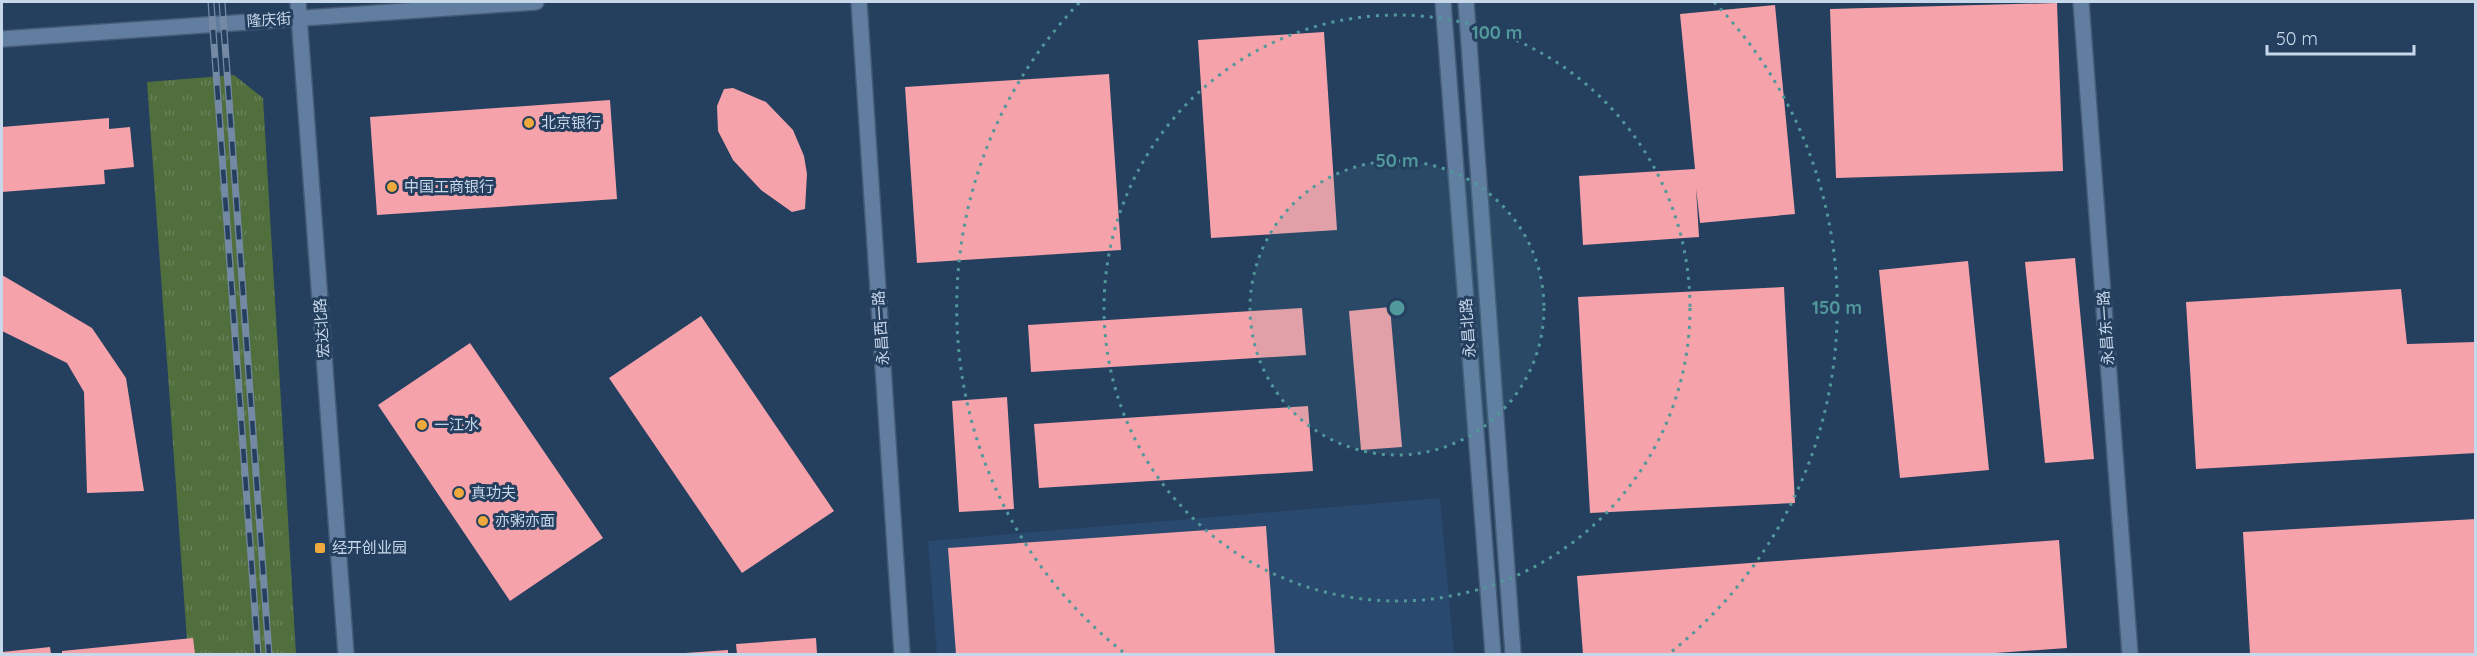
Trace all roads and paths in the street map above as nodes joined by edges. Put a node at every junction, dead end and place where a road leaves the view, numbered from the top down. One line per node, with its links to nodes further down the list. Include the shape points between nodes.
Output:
1 (298, 2): 7 (street, 宏达北路)
2 (536, 2): 7 (street, 隆庆街)
3 (859, 2): 10 (street, 永昌西一路)
4 (1443, 2): 11 (street, 永昌北路)
5 (1466, 2): 12 (street, 永昌北路)
6 (2081, 2): 13 (street, 永昌东一路)
7 (299, 18): 8 (street, 隆庆街); 9 (street, 宏达北路)
8 (2, 39)
9 (346, 654)
10 (902, 654)
11 (1492, 654)
12 (1513, 654)
13 (2130, 654)

